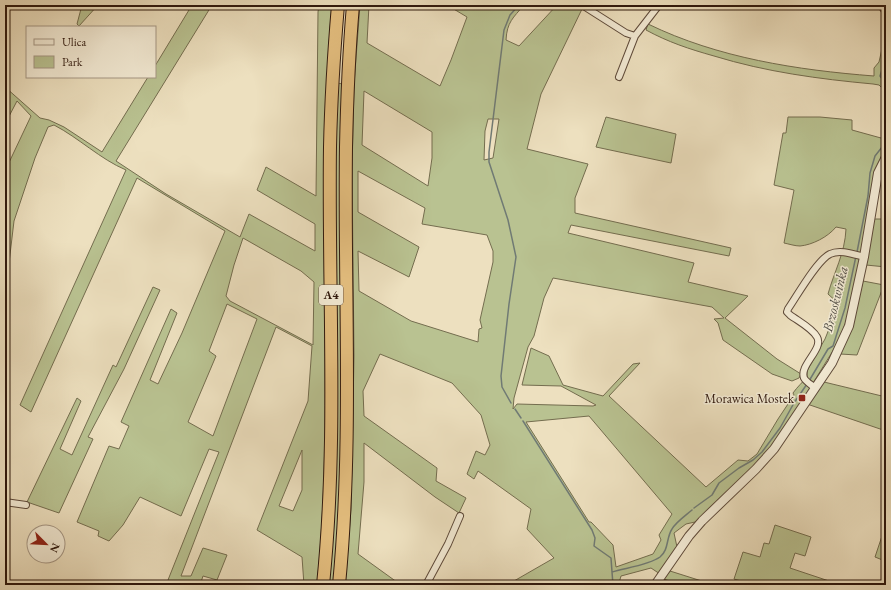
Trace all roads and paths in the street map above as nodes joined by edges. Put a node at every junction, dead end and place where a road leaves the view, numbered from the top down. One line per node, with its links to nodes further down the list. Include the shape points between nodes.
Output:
1 (338, 5): 15 (highway, A4, via 330,146 332,430)
2 (353, 5): 16 (highway, A4, via 346,145 346,478)
3 (582, 5): 7 (street)
4 (659, 5): 7 (street)
5 (882, 5): 6 (street)
6 (886, 11)
7 (635, 36): 8 (street)
8 (618, 77)
9 (886, 157): 10 (street, via 878,173)
10 (858, 255): 11 (street, via 849,326 832,364); 11 (street, via 844,252 825,257 788,309 790,315 818,338 816,350 803,374)
11 (810, 384): 18 (street, via 774,449 702,521)
12 (5, 502): 13 (street)
13 (26, 505)
14 (460, 516): 17 (street)
15 (323, 585)
16 (339, 585)
17 (426, 585)
18 (655, 585)

